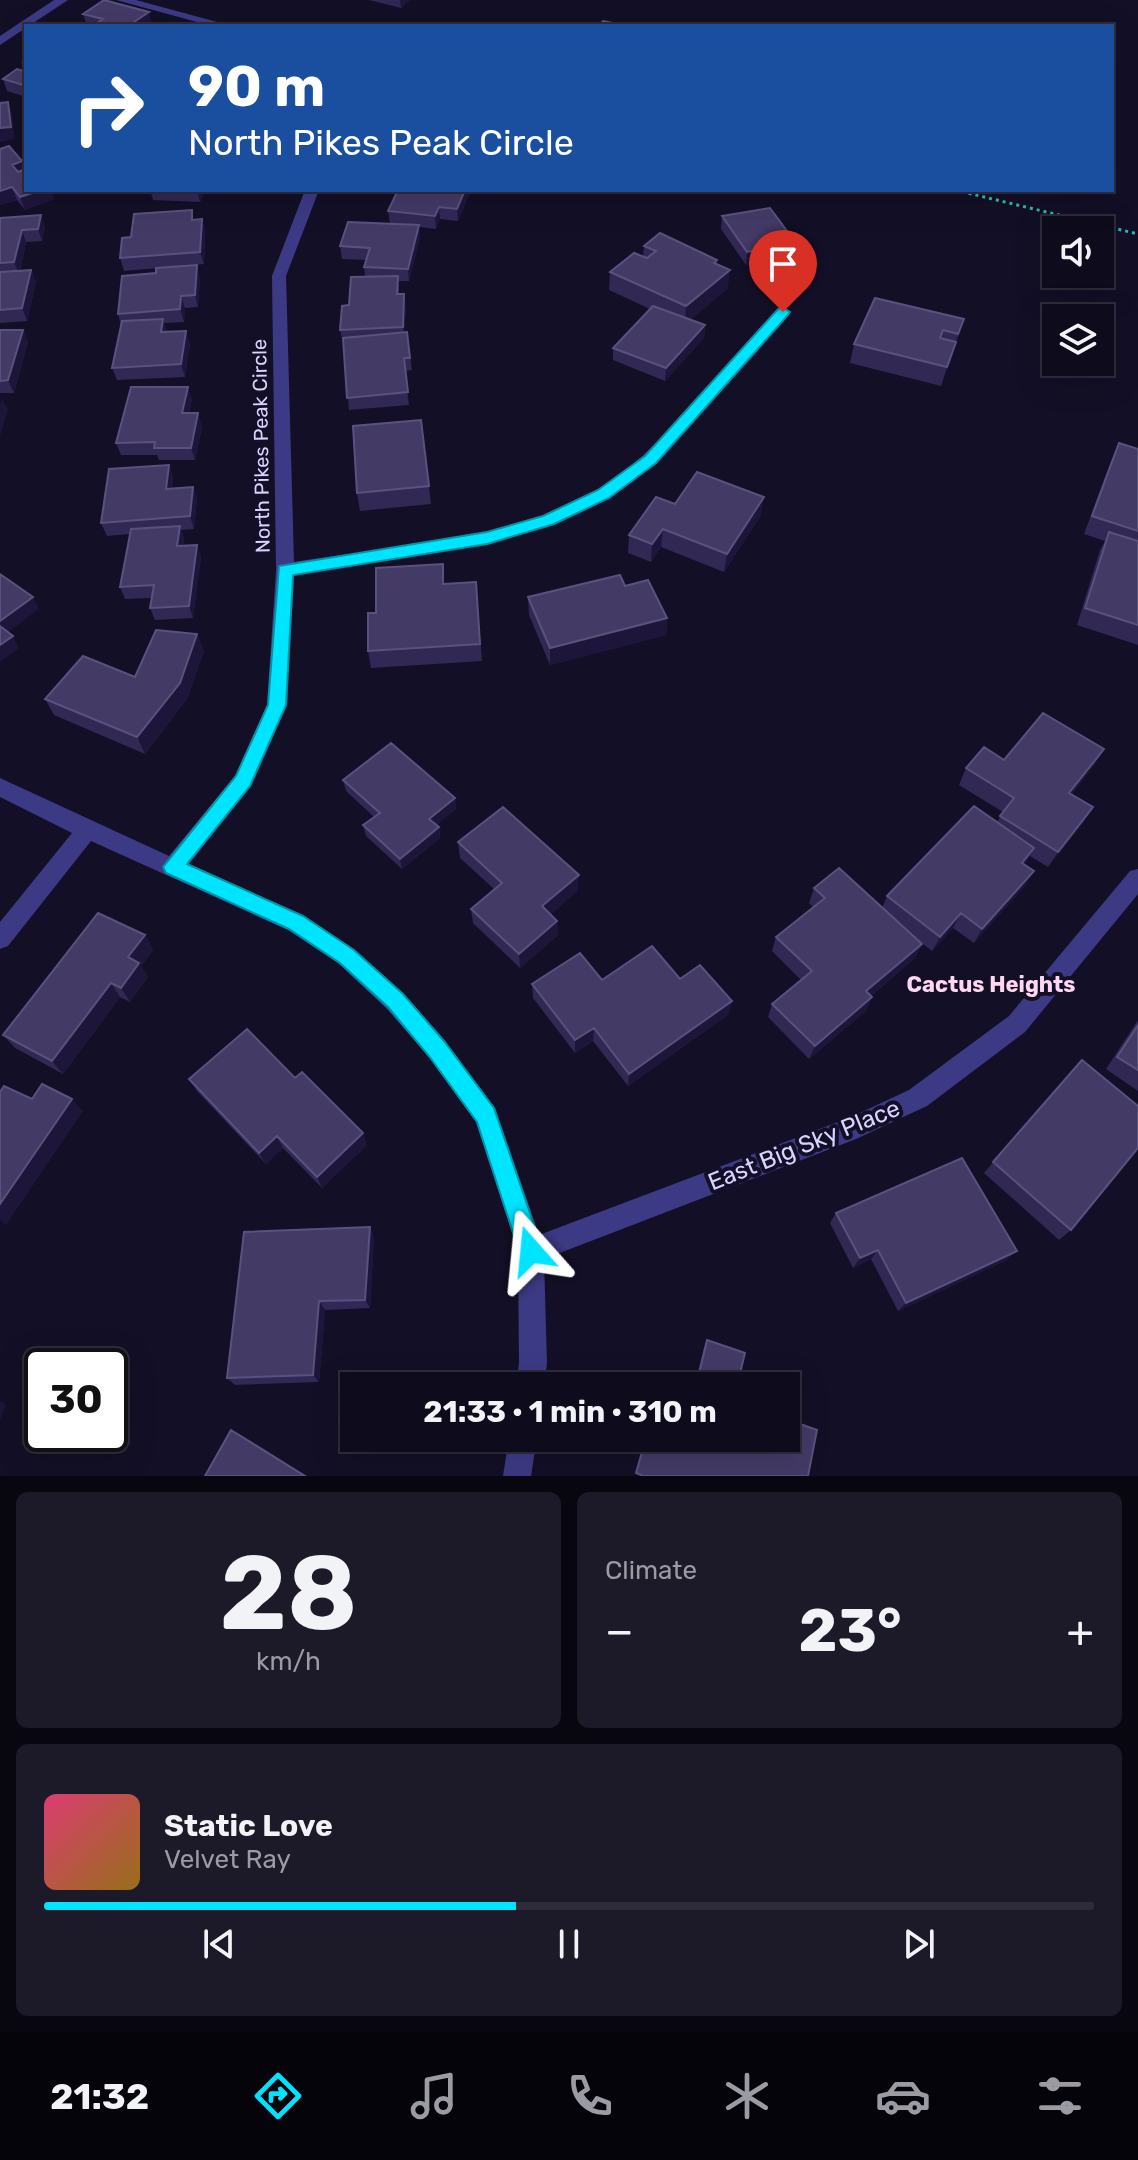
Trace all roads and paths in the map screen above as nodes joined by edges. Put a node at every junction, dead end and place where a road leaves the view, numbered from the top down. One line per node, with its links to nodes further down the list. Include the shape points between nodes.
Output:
1 (62, 0): 3 (street)
2 (122, 0): 4 (street)
3 (26, 24)
4 (218, 24)
5 (24, 25): 6 (street)
6 (0, 41)
7 (311, 192): 11 (street, North Pikes Peak Circle, via 279,276)
8 (963, 192): 9 (path)
9 (1138, 234)
10 (783, 312): 11 (street, via 650,459 604,494 548,520 487,538)
11 (285, 570): 14 (street, North Pikes Peak Circle, via 277,705 243,781)
12 (0, 787): 13 (street)
13 (87, 830): 14 (street); 16 (street)
14 (173, 867): 17 (street, via 296,923 347,957 395,1001 486,1116)
15 (1138, 878): 17 (street, East Big Sky Place, via 1017,1024 918,1098 856,1127)
16 (0, 939)
17 (531, 1251): 18 (street)
18 (532, 1372)
19 (521, 1452): 20 (street)
20 (517, 1476)

